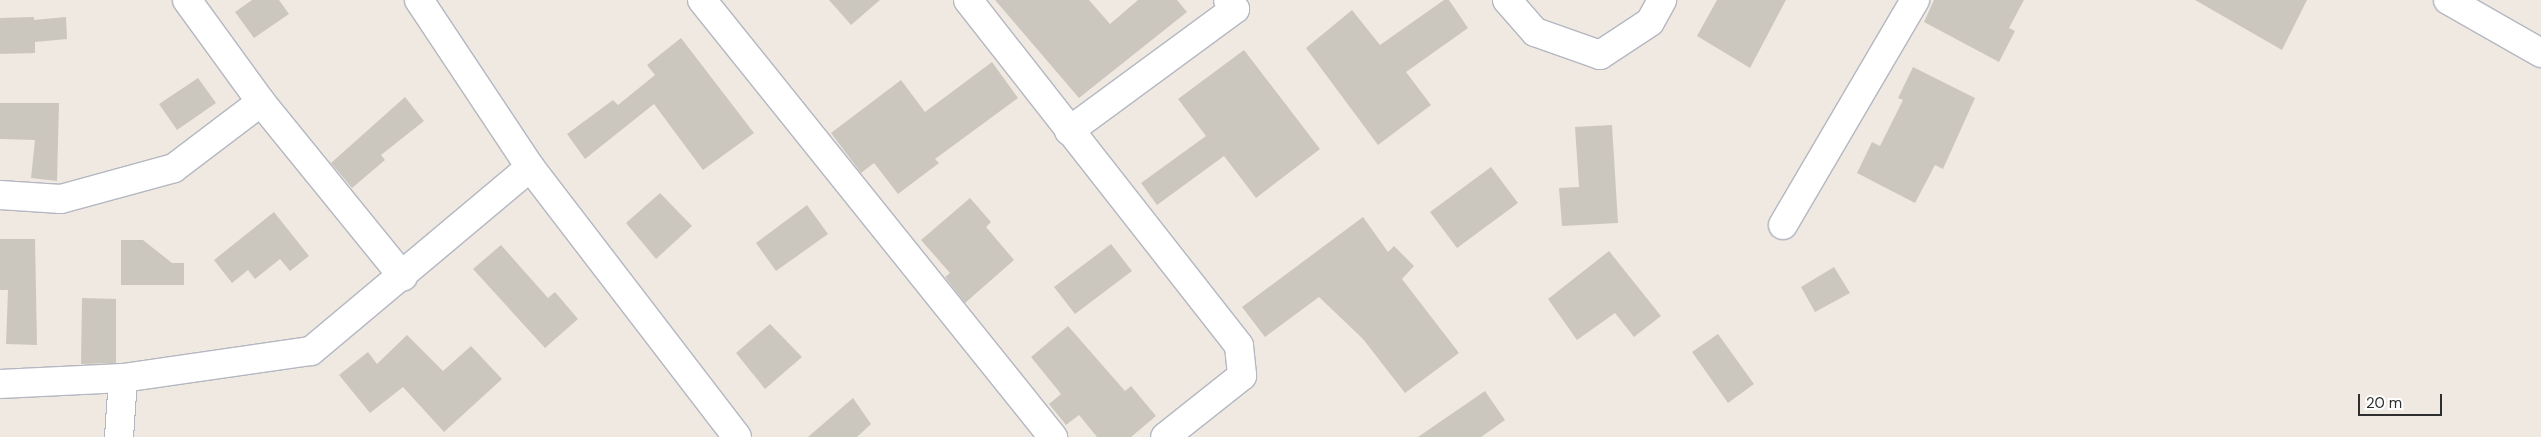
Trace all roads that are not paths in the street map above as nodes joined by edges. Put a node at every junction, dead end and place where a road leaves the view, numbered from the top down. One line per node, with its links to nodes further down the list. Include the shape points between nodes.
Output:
1 (187, 0): 11 (street)
2 (419, 0): 13 (street)
3 (702, 0): 21 (street)
4 (968, 0): 12 (street)
5 (1228, 0): 12 (street, via 1235,9)
6 (1507, 0): 7 (street, via 1535,32 1600,56 1650,22)
7 (1662, 0)
8 (1915, 0): 15 (street)
9 (2448, 0): 10 (street)
10 (2541, 53)
11 (261, 102): 14 (street, via 174,168 61,199); 16 (street)
12 (1069, 130): 22 (street, via 1239,346 1242,376)
13 (530, 167): 16 (street); 20 (street)
14 (0, 195)
15 (1783, 225)
16 (403, 276): 17 (street, via 311,351)
17 (124, 378): 18 (street); 19 (street)
18 (0, 384)
19 (119, 437)
20 (737, 437)
21 (1053, 437)
22 (1165, 437)

